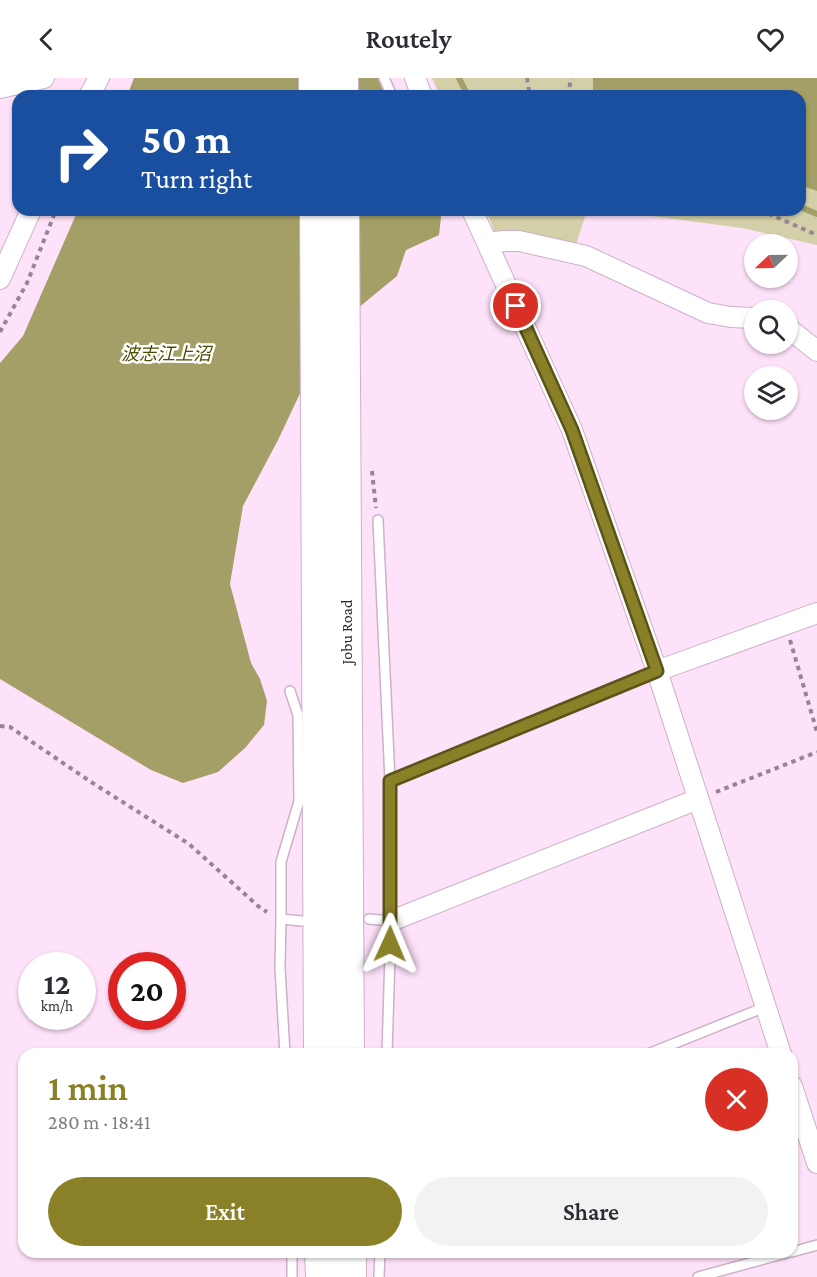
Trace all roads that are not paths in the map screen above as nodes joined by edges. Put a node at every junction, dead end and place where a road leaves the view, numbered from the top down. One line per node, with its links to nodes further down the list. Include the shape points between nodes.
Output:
1 (44, 78): 2 (street)
2 (0, 88)
3 (29, 216): 8 (street)
4 (316, 216): 12 (highway, Jobu Road)
5 (343, 216): 12 (highway, Jobu Road)
6 (475, 216): 7 (street)
7 (487, 243): 9 (street, via 519,241 586,256 708,313); 15 (street, via 572,430)
8 (0, 279)
9 (744, 318)
10 (798, 336): 11 (street)
11 (817, 351)
12 (331, 467): 25 (highway, Jobu Road); 26 (highway, Jobu Road)
13 (378, 520): 17 (lane)
14 (817, 614): 15 (street)
15 (657, 671): 17 (lane); 18 (street)
16 (290, 691): 19 (lane, via 298,716 299,801 281,862)
17 (390, 781): 22 (lane)
18 (698, 799): 22 (street); 23 (street)
19 (281, 919): 21 (lane); 24 (lane)
20 (369, 919): 22 (lane)
21 (302, 921)
22 (391, 921): 27 (lane)
23 (765, 1007): 28 (lane); 29 (street)
24 (285, 1048)
25 (320, 1048)
26 (348, 1048)
27 (387, 1048)
28 (663, 1048)
29 (779, 1048)
30 (798, 1104): 31 (street)
31 (817, 1163)
32 (817, 1245): 33 (lane)
33 (798, 1250)
34 (292, 1258): 39 (lane)
35 (321, 1258): 40 (highway)
36 (350, 1258): 41 (highway)
37 (380, 1258): 42 (lane)
38 (769, 1258): 43 (lane)
39 (292, 1277)
40 (321, 1277)
41 (350, 1277)
42 (379, 1277)
43 (698, 1277)

